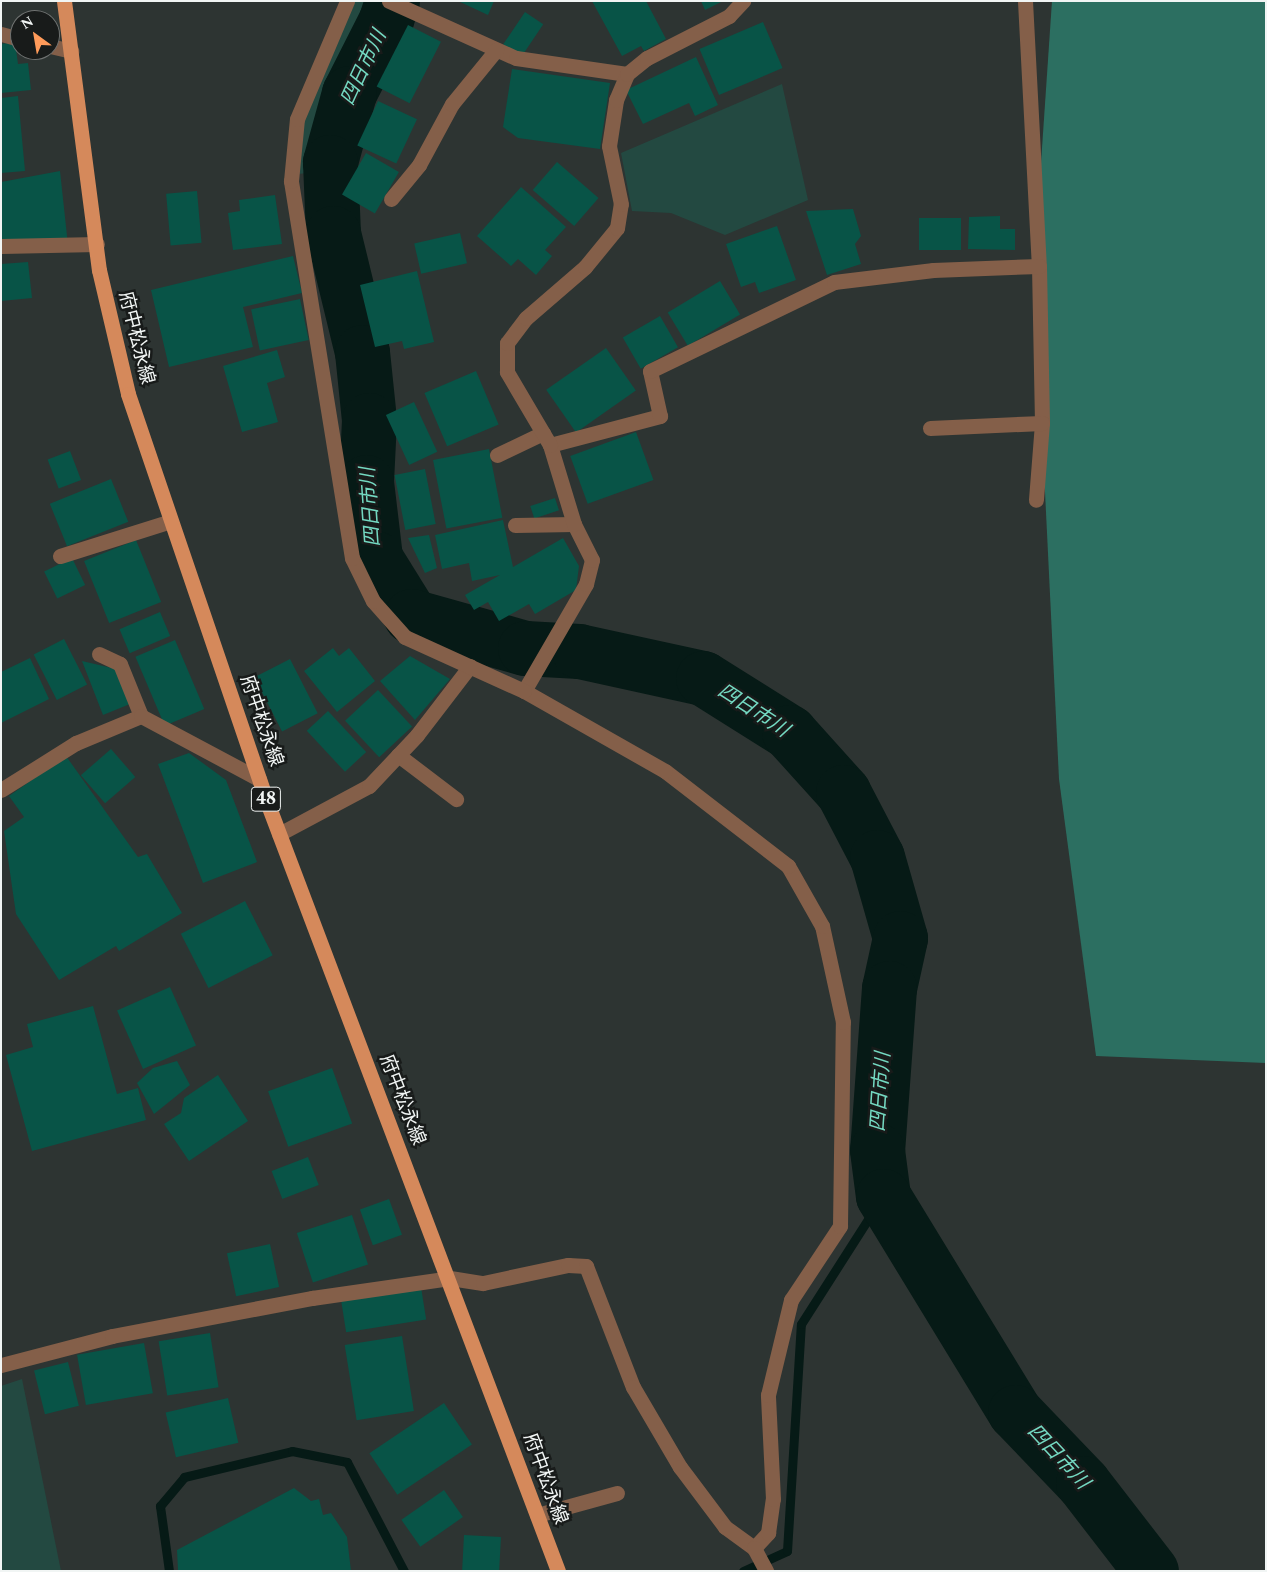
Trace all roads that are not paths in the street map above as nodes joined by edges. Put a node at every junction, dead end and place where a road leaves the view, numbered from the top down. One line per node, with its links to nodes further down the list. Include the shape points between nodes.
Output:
1 (64, 1): 8 (main road, 府中松永線 / 48)
2 (347, 1): 24 (street, via 297,119 291,181 352,558 373,601 406,637)
3 (743, 1): 9 (street, via 729,16 646,58)
4 (1025, 1): 13 (street)
5 (394, 4): 7 (street)
6 (60, 48): 8 (street)
7 (496, 50): 9 (street, via 516,58); 10 (street, via 452,104 419,165)
8 (70, 51): 11 (main road, 府中松永線 / 48)
9 (627, 74): 16 (street, via 616,100 609,146 621,204 617,228 585,267 526,318 507,343 507,372)
10 (391, 199)
11 (97, 244): 12 (street); 19 (main road, 府中松永線 / 48, via 99,270 128,394)
12 (1, 246)
13 (1039, 266): 14 (street); 16 (street, via 933,270 834,282 650,371 660,416)
14 (1042, 423): 15 (street); 18 (street)
15 (930, 428)
16 (547, 439): 17 (street); 20 (street)
17 (497, 455)
18 (1036, 500)
19 (171, 521): 22 (street); 28 (main road, 府中松永線 / 48)
20 (574, 524): 21 (street); 25 (street, via 592,560 586,584)
21 (515, 525)
22 (60, 556)
23 (99, 654): 26 (street, via 120,664)
24 (470, 666): 25 (street); 27 (street)
25 (524, 690): 36 (street, via 665,771 788,866 822,926 843,1022 840,1226 790,1300 768,1395 773,1499 768,1533)
26 (141, 716): 28 (street); 29 (street, via 76,743)
27 (398, 755): 30 (street); 31 (street, via 369,786)
28 (259, 779): 31 (main road, 府中松永線 / 48)
29 (1, 790)
30 (456, 799)
31 (279, 834): 32 (main road, 府中松永線 / 48)
32 (450, 1278): 33 (street, via 312,1298 112,1336); 35 (main road, 府中松永線 / 48); 36 (street, via 483,1283 568,1264 586,1266 633,1387 680,1467 725,1527)
33 (1, 1365)
34 (617, 1493): 35 (street)
35 (537, 1515): 37 (main road, 府中松永線 / 48)
36 (754, 1548): 38 (street)
37 (558, 1571)
38 (766, 1571)

